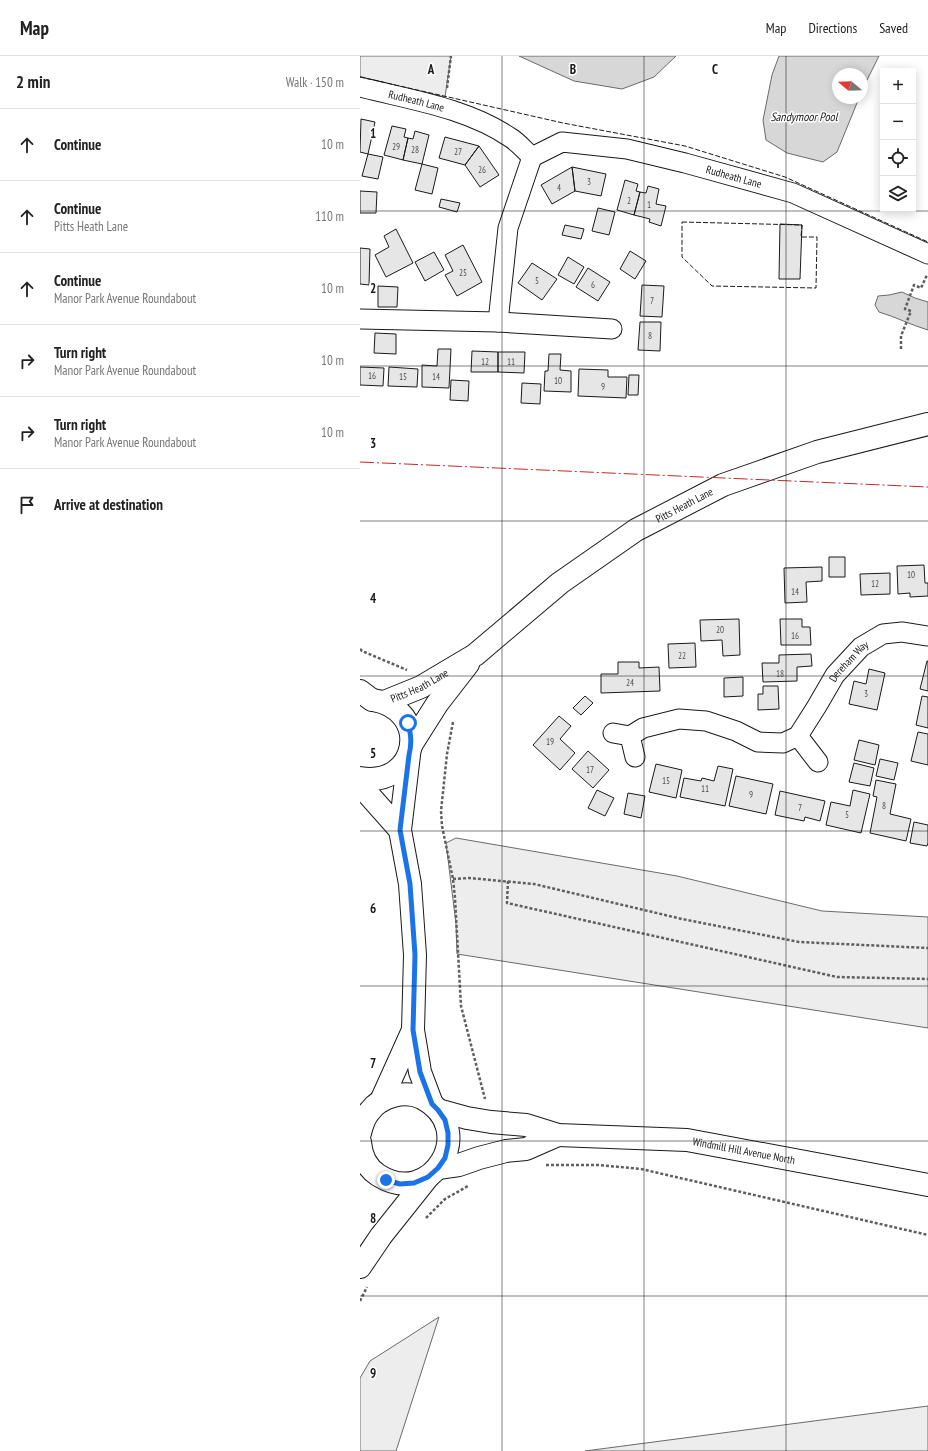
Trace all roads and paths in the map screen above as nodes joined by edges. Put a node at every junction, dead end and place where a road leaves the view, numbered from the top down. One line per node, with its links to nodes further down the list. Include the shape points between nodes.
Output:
1 (451, 56): 3 (path)
2 (360, 87): 3 (street, Rudheath Lane)
3 (443, 108): 4 (street, Rudheath Lane, via 484,123 512,139)
4 (532, 157): 5 (street, Rudheath Lane, via 562,142 627,149 678,161 792,192); 8 (street, via 508,228)
5 (928, 254)
6 (927, 275): 10 (path, via 921,288 914,285 905,309 911,311 901,336)
7 (360, 319): 8 (street)
8 (498, 322): 9 (street)
9 (612, 329)
10 (901, 349)
11 (928, 424): 14 (street, Pitts Heath Lane, via 817,452 716,488 630,534 560,583)
12 (928, 636): 18 (street, Dereham Way, via 902,632 883,634 861,647 835,675)
13 (360, 649): 15 (path, via 406,669)
14 (475, 655): 16 (street, Pitts Heath Lane, via 421,687); 19 (street, Pitts Heath Lane, via 437,704)
15 (411, 674)
16 (369, 699): 19 (street, via 394,707 405,719 411,734)
17 (453, 721): 25 (path, via 441,811)
18 (798, 736): 20 (street, via 783,743 758,742 706,721 679,720 622,735); 21 (street)
19 (410, 750): 22 (street, via 394,773 372,780); 24 (street, Pitts Heath Lane)
20 (635, 757)
21 (818, 762)
22 (360, 778)
23 (360, 785): 24 (street)
24 (400, 830): 29 (street, Pitts Heath Lane, via 410,884 414,947)
25 (453, 879): 26 (path); 30 (path, via 461,1006)
26 (508, 881): 27 (path, via 534,884 682,919 800,942); 28 (path, via 507,903 837,977)
27 (928, 948)
28 (928, 979)
29 (413, 1030): 31 (street, Pitts Heath Lane, via 420,1072); 32 (street, Pitts Heath Lane)
30 (486, 1103)
31 (435, 1107): 32 (street, Windmill Hill Avenue North, via 420,1097 407,1094 393,1096); 34 (street, Windmill Hill Avenue North, via 479,1120 526,1125); 38 (street, Pitts Heath Lane, via 445,1120 448,1145 445,1158)
32 (370, 1108): 33 (street, Pitts Heath Lane)
33 (360, 1133)
34 (558, 1135): 38 (street, Windmill Hill Avenue North, via 526,1148 479,1158); 40 (street, Windmill Hill Avenue North, via 687,1140)
35 (360, 1142): 37 (street)
36 (540, 1165): 42 (path, via 599,1165 641,1169)
37 (367, 1168): 38 (street, Windmill Hill Avenue North, via 386,1180 400,1184 414,1183)
38 (433, 1173): 43 (street, Pitts Heath Lane, via 381,1236)
39 (470, 1185): 41 (path, via 445,1199)
40 (928, 1185)
41 (425, 1218)
42 (928, 1235)
43 (366, 1274): 44 (path)
44 (360, 1301)

